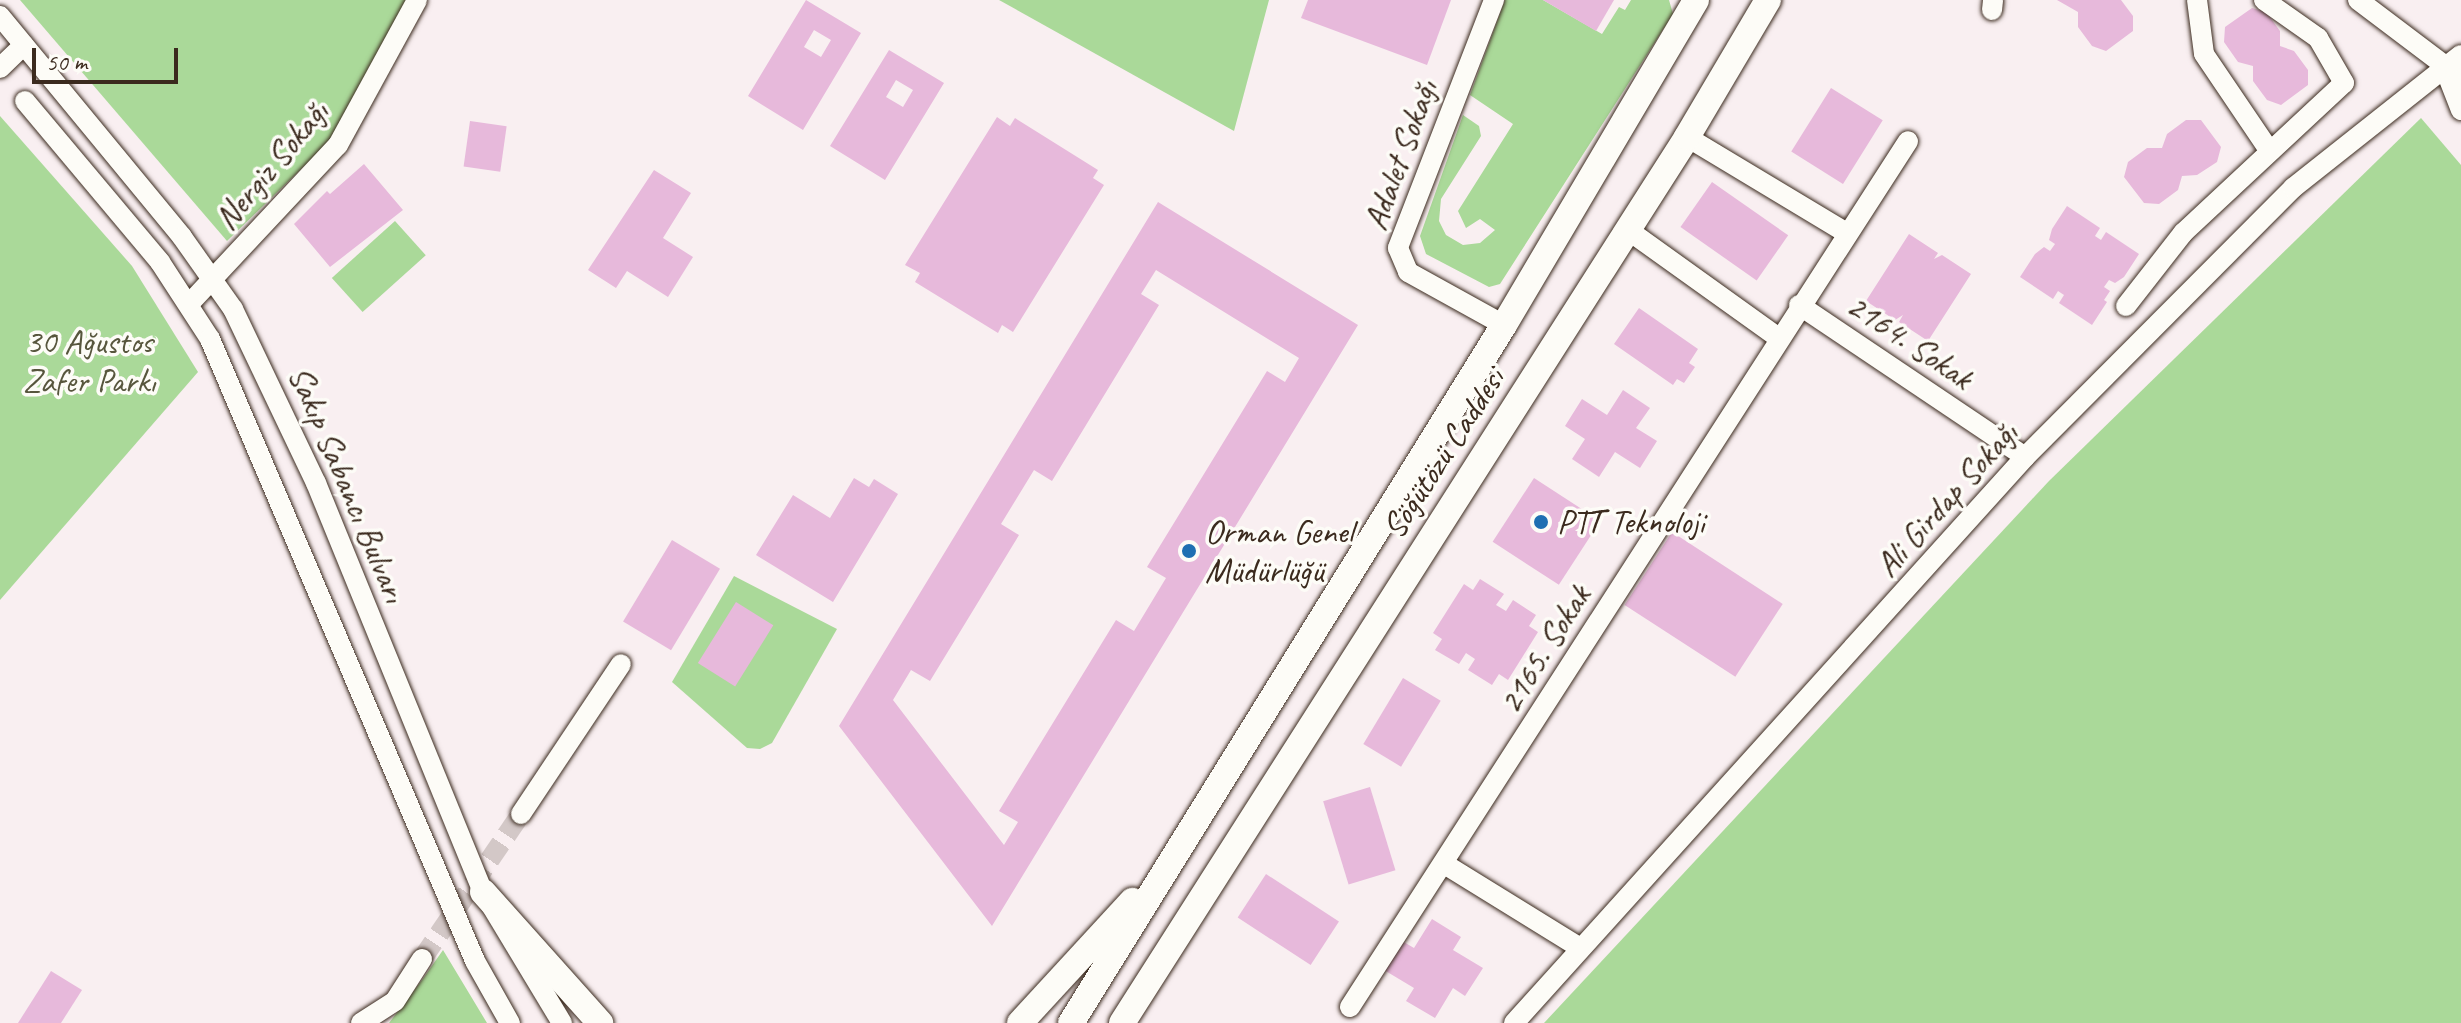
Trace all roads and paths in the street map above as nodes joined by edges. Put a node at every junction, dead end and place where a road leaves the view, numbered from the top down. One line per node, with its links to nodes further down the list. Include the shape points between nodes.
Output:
1 (417, 0): 20 (street, Nergiz Sokağı, via 338,145)
2 (1494, 0): 24 (street, Adalet Sokağı, via 1401,235 1398,255 1408,272)
3 (1696, 0): 24 (main road, Söğütözü Caddesi)
4 (1768, 0): 15 (main road, Söğütözü Caddesi)
5 (2197, 0): 17 (street, via 2204,54)
6 (2264, 0): 17 (street, via 2318,38 2344,83)
7 (2358, 0): 12 (street)
8 (0, 16): 9 (street, Sakıp Sabancı Bulvarı)
9 (24, 45): 11 (street); 20 (street, Sakıp Sabancı Bulvarı)
10 (2461, 55): 12 (street, Ali Girdap Sokağı)
11 (0, 68)
12 (2453, 74): 14 (street); 26 (street, Ali Girdap Sokağı, via 2293,188)
13 (25, 101): 21 (street, Sakıp Sabancı Bulvarı)
14 (2461, 110)
15 (1687, 137): 18 (main road, Söğütözü Caddesi); 19 (street)
16 (1908, 141): 19 (street, 2165. Sokak)
17 (2269, 150): 23 (street, via 2183,233)
18 (1628, 230): 25 (street); 41 (main road, Söğütözü Caddesi)
19 (1847, 233): 22 (street, 2165. Sokak)
20 (214, 281): 21 (street, Nergiz Sokağı); 31 (street, Sakıp Sabancı Bulvarı, via 259,356 307,461)
21 (190, 303): 36 (street, Sakıp Sabancı Bulvarı, via 232,384 475,961)
22 (1799, 305): 25 (street, 2165. Sokak); 26 (street, 2164. Sokak)
23 (2126, 306)
24 (1504, 325): 29 (main road, Söğütözü Caddesi)
25 (1779, 338): 30 (street, 2165. Sokak)
26 (2025, 457): 32 (street, Ali Girdap Sokağı)
27 (621, 664): 28 (street)
28 (521, 814)
29 (1175, 854): 39 (main road); 40 (main road, Söğütözü Caddesi)
30 (1446, 865): 32 (street); 34 (street, 2165. Sokak)
31 (483, 892): 37 (street, Sakıp Sabancı Bulvarı); 38 (main road)
32 (1579, 947): 42 (street, Ali Girdap Sokağı)
33 (422, 959): 35 (street, via 395,1001)
34 (1350, 1007)
35 (361, 1023)
36 (510, 1023)
37 (562, 1023)
38 (600, 1023)
39 (1020, 1023)
40 (1071, 1023)
41 (1122, 1023)
42 (1514, 1023)

